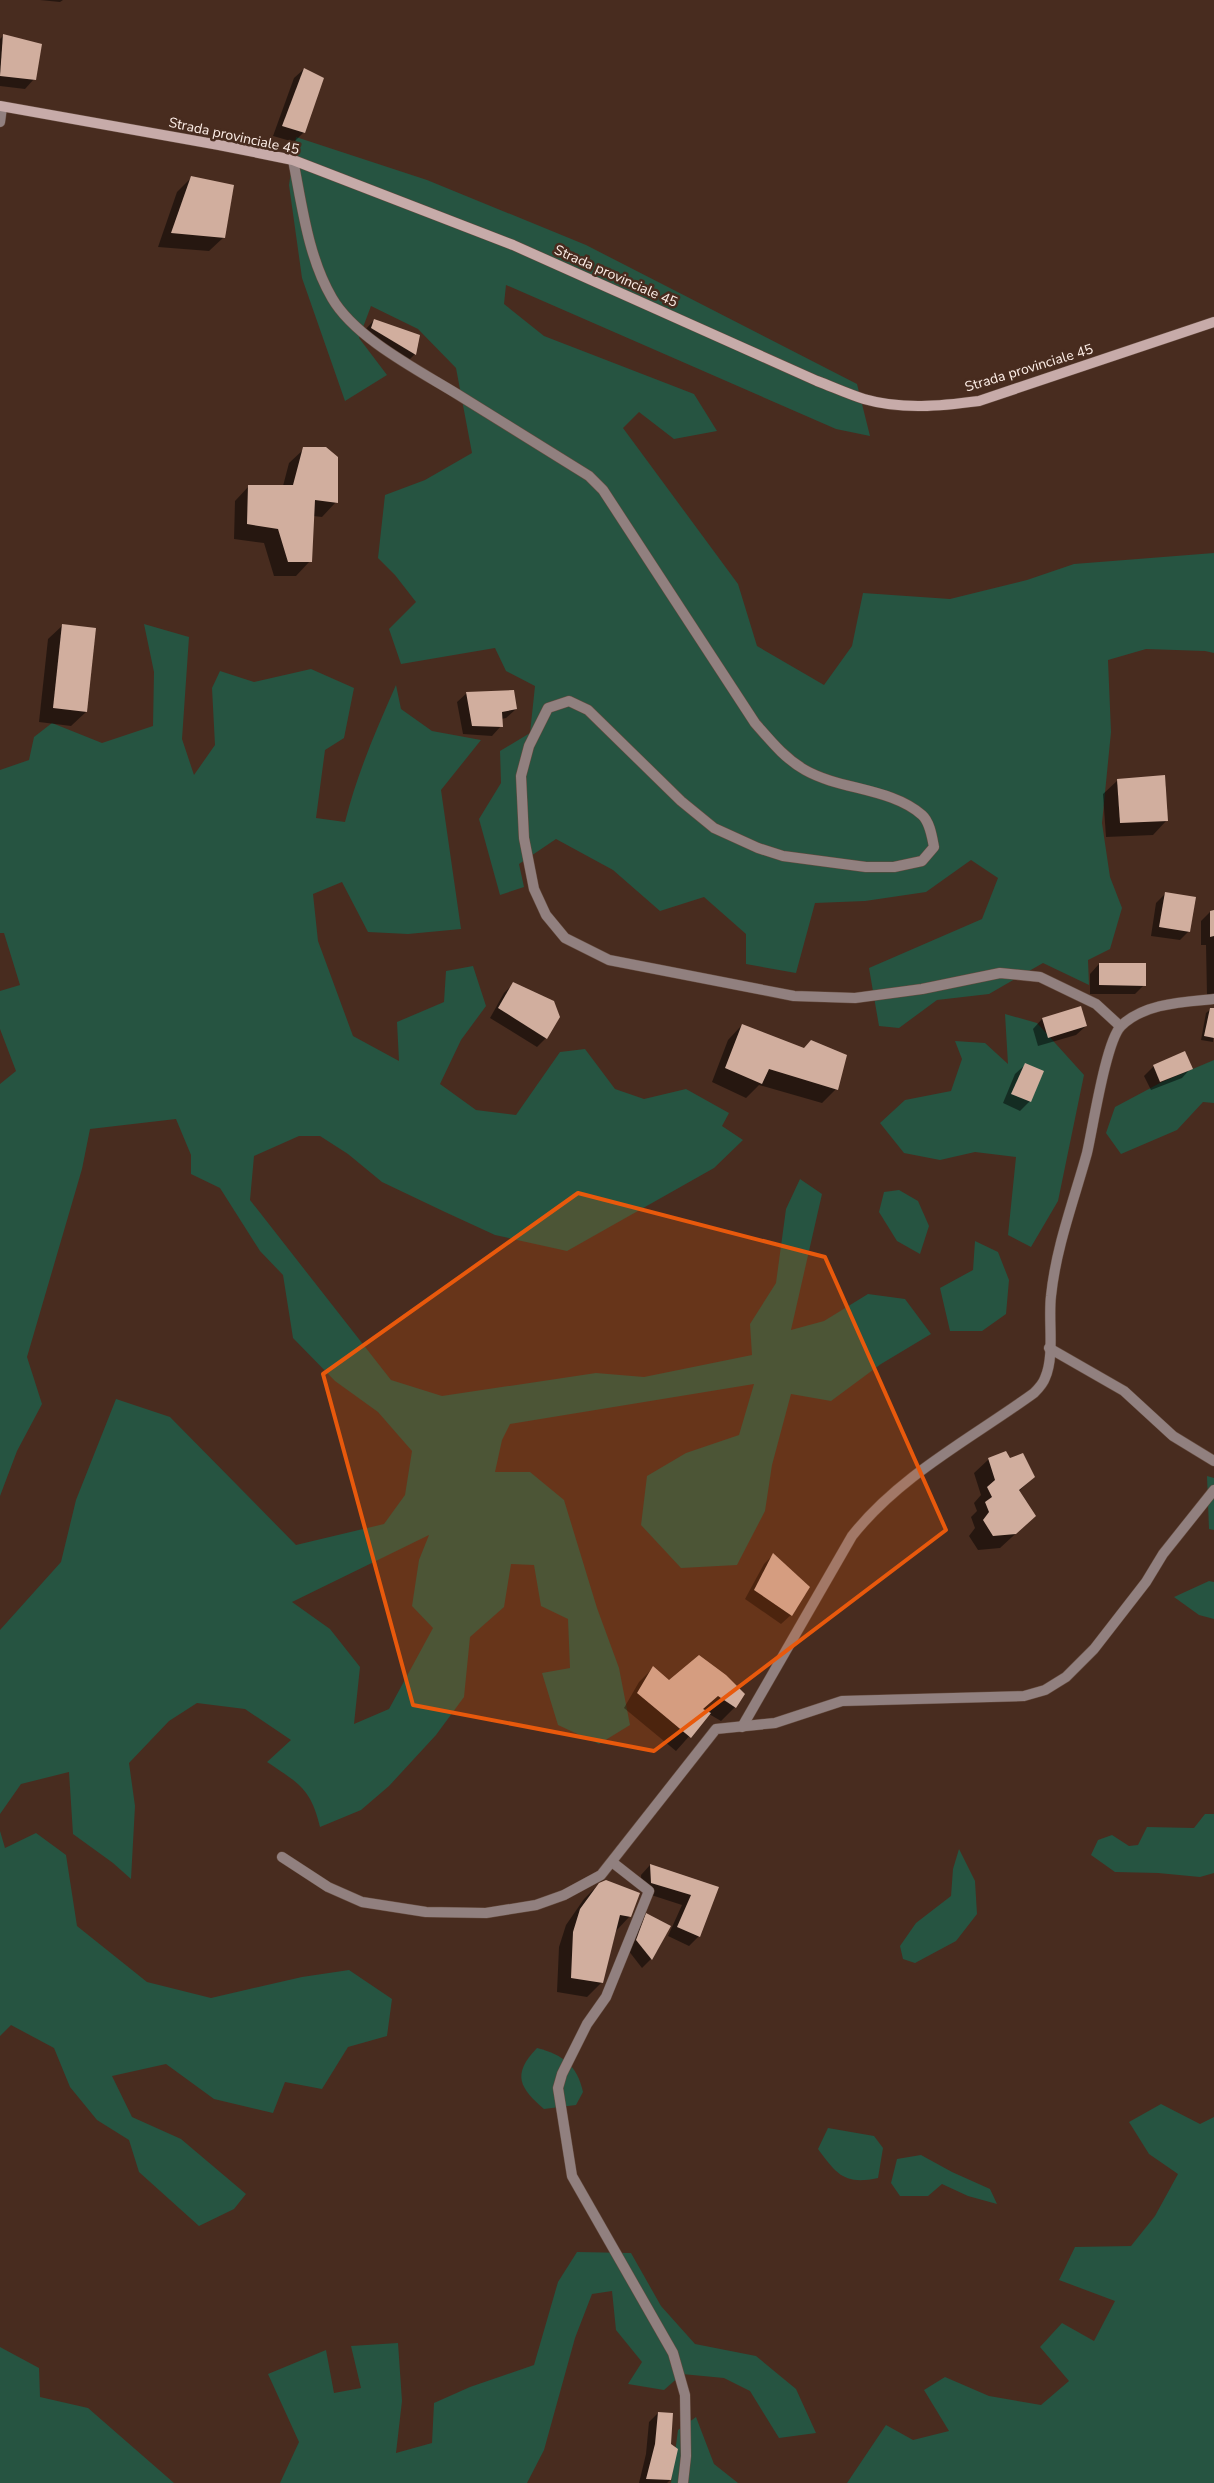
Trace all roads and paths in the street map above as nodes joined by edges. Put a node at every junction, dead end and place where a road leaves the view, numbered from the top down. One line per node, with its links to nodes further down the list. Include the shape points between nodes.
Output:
1 (1, 107): 2 (street); 3 (main road, Strada provinciale 45)
2 (0, 122)
3 (293, 160): 4 (main road, Strada provinciale 45, via 513,245 817,382 865,399 904,406 978,401); 6 (street, via 320,270 332,299 349,319 385,350 589,476 604,490 754,723 782,754 804,770 832,782 902,803 923,816 930,830 934,847 922,861 894,867 866,867 783,856 758,848 714,828 681,801 588,710 569,701 548,708 529,746 521,776 524,838 534,889 546,915 565,938 609,960 794,996 855,998 922,989 1000,973 1040,977 1096,1004)
4 (1214, 322)
5 (1214, 999): 6 (street, via 1174,1003 1142,1012)
6 (1120, 1026): 7 (street, via 1109,1052 1087,1152 1057,1256 1050,1296)
7 (1049, 1348): 8 (street, via 1124,1391 1173,1436); 10 (street, via 1045,1379 1034,1393 898,1488 869,1515 852,1536)
8 (1214, 1461)
9 (1214, 1490): 10 (street, via 1094,1649 1066,1677 1045,1690 1024,1696 842,1701 775,1722)
10 (742, 1727): 12 (street, via 716,1729)
11 (282, 1857): 12 (street, via 328,1887 362,1902 426,1912 486,1913 536,1905 564,1895 601,1875)
12 (612, 1862): 13 (street, via 649,1891 606,1997 587,2024 558,2088 572,2176 673,2353 685,2395)
13 (683, 2483)

